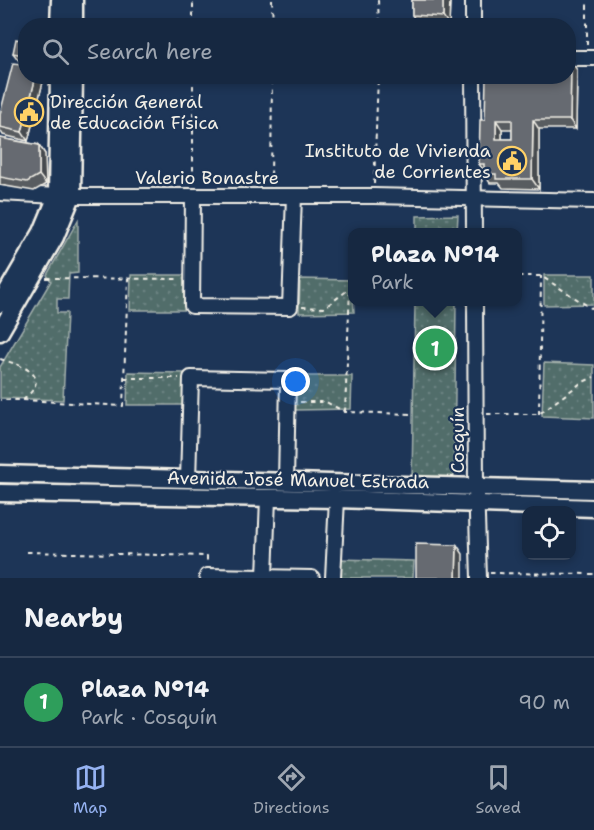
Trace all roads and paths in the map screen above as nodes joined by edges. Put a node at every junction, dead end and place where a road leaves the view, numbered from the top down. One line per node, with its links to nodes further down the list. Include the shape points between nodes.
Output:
1 (60, 0): 8 (main road)
2 (74, 0): 9 (main road)
3 (193, 0): 10 (path)
4 (272, 0): 11 (path)
5 (378, 0): 12 (path)
6 (473, 0): 13 (street)
7 (587, 0): 14 (path)
8 (59, 18)
9 (74, 18)
10 (193, 18)
11 (273, 18)
12 (379, 18)
13 (473, 18)
14 (591, 58)
15 (59, 84): 22 (main road)
16 (73, 84): 22 (main road)
17 (193, 84): 23 (path)
18 (272, 84): 24 (path)
19 (378, 84): 26 (path)
20 (473, 84): 27 (street)
21 (0, 193): 22 (street, Valerio Bonastre)
22 (64, 196): 23 (street, Valerio Bonastre); 32 (main road, via 55,237); 36 (main road)
23 (193, 196): 24 (street, Valerio Bonastre); 34 (street)
24 (271, 196): 25 (street, Valerio Bonastre)
25 (294, 196): 26 (street, Valerio Bonastre); 39 (street)
26 (374, 196): 27 (street, Valerio Bonastre)
27 (474, 200): 28 (street, Valerio Bonastre); 29 (street)
28 (594, 201)
29 (474, 228)
30 (522, 276): 31 (path)
31 (541, 276): 40 (path); 51 (path)
32 (31, 278): 33 (path); 41 (main road)
33 (128, 278): 34 (path); 44 (path)
34 (192, 279): 39 (street, via 192,306)
35 (348, 289): 39 (path, via 324,308)
36 (0, 304)
37 (350, 306): 49 (path)
38 (475, 306): 52 (street, Cosquín)
39 (291, 307)
40 (594, 307)
41 (0, 332)
42 (0, 359): 47 (path, via 32,371 36,381 33,392)
43 (594, 377): 51 (path)
44 (124, 378): 45 (path); 47 (path, via 123,406)
45 (191, 378): 48 (street, via 288,380); 54 (street)
46 (0, 400): 47 (path)
47 (23, 400)
48 (288, 402): 49 (path, via 326,402); 55 (street)
49 (345, 412): 50 (path)
50 (412, 414)
51 (539, 414): 52 (path)
52 (476, 415): 56 (street, Cosquín)
53 (0, 474): 54 (main road, Avenida José Manuel Estrada)
54 (188, 480): 55 (main road, Avenida José Manuel Estrada)
55 (286, 482): 56 (main road, Avenida José Manuel Estrada)
56 (476, 486): 57 (main road, Avenida José Manuel Estrada); 61 (street, Cosquín)
57 (594, 490)
58 (0, 493): 59 (main road, Avenida José Manuel Estrada)
59 (267, 498): 60 (main road, Avenida José Manuel Estrada); 68 (street)
60 (337, 499): 61 (main road, Avenida José Manuel Estrada); 70 (street)
61 (477, 504): 62 (main road, Avenida José Manuel Estrada); 66 (street, Cosquín)
62 (594, 508)
63 (27, 552): 67 (path, via 207,556)
64 (547, 574): 65 (path); 66 (path); 71 (path)
65 (594, 574)
66 (478, 575)
67 (207, 576): 68 (street)
68 (265, 576): 69 (street)
69 (312, 578)
70 (333, 578)
71 (547, 578)

